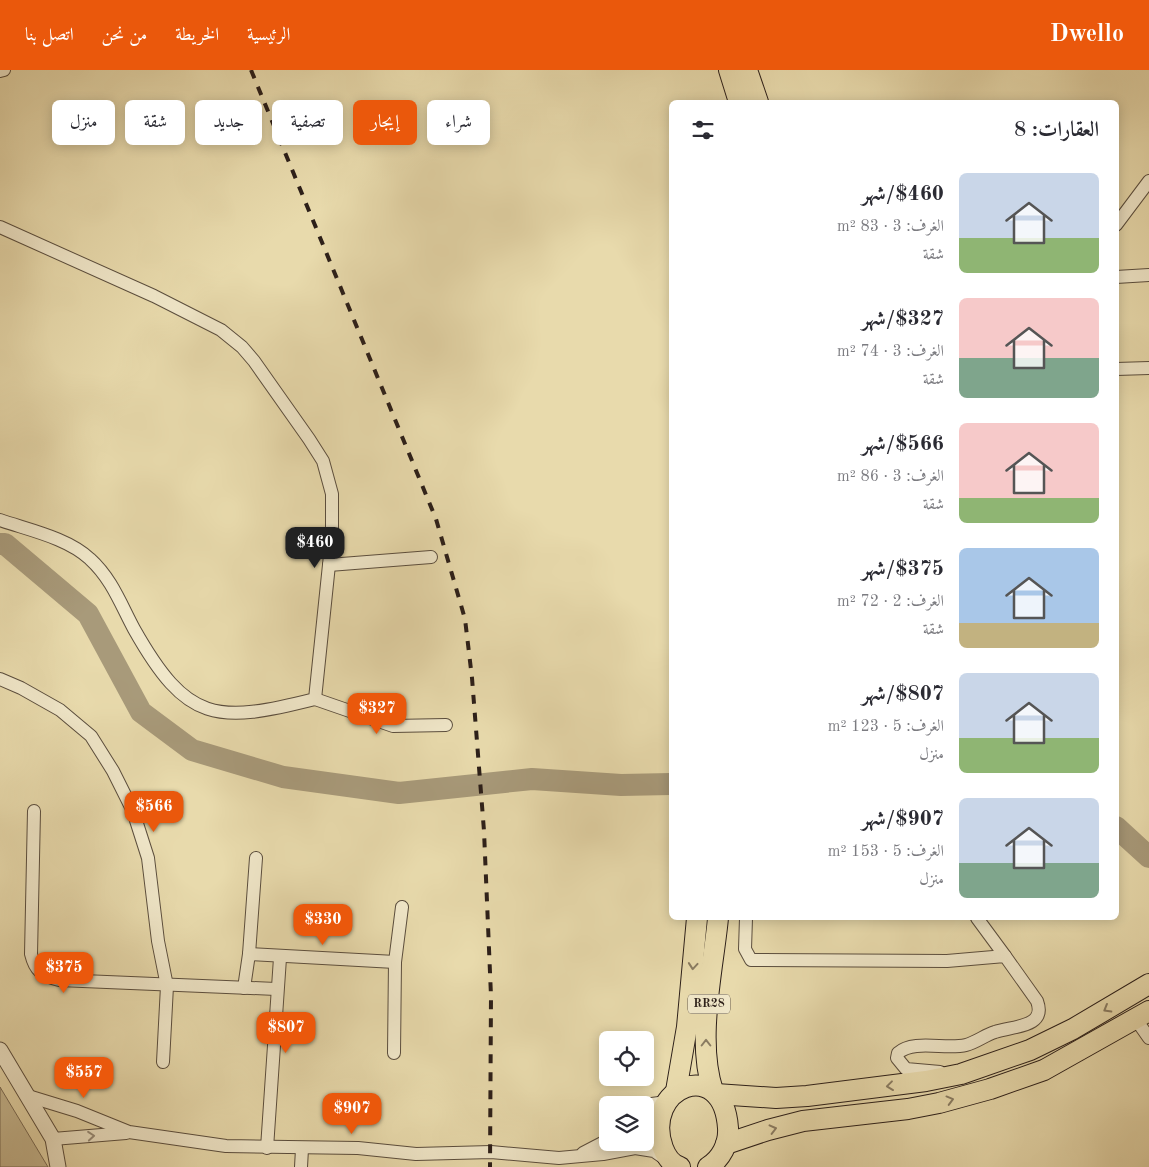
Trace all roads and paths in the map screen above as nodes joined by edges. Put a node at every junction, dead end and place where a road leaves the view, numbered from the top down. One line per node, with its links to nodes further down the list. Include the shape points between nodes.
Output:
1 (4, 70): 4 (street)
2 (729, 70): 5 (highway)
3 (747, 70): 6 (highway)
4 (0, 71)
5 (738, 100)
6 (757, 100)
7 (1149, 181): 8 (street)
8 (1119, 221)
9 (0, 227): 16 (street, via 154,296 221,330 242,347 323,461 332,494)
10 (1149, 275): 11 (street)
11 (1119, 277)
12 (1149, 368): 13 (street)
13 (1119, 369)
14 (0, 520): 18 (street, via 68,545 90,558 114,588 134,629 165,678 196,704 213,711 243,713)
15 (431, 557): 16 (street)
16 (329, 565): 18 (street)
17 (0, 679): 32 (street, via 60,710 91,736 114,771 133,812 148,858)
18 (315, 699): 19 (street, via 393,726)
19 (446, 724)
20 (34, 811): 32 (street, via 31,954 37,971 59,980)
21 (256, 858): 27 (street)
22 (402, 907): 30 (street)
23 (697, 920): 43 (highway, RR28, one-way to 43, via 687,1027)
24 (718, 920): 41 (highway, RR28, one-way to 24, via 708,1076 706,1034)
25 (746, 920): 28 (street, via 745,949 751,960 947,961)
26 (979, 920): 28 (street)
27 (249, 954): 29 (street); 33 (street)
28 (1005, 956): 40 (street, via 1037,1001 1039,1012 1034,1021 994,1032 966,1045 908,1047 898,1053 906,1069)
29 (280, 958): 30 (street); 34 (street)
30 (395, 962): 38 (street)
31 (1149, 984): 40 (highway, one-way to 40, via 1030,1050)
32 (167, 986): 33 (street); 39 (street)
33 (244, 988): 34 (street)
34 (276, 989): 49 (street)
35 (1142, 1015): 36 (street); 48 (highway, one-way to 35, via 803,1122 908,1109 990,1090 1044,1070)
36 (1149, 1038)
37 (0, 1050): 42 (street)
38 (394, 1053)
39 (164, 1062)
40 (961, 1074): 41 (highway, one-way to 41, via 806,1096 776,1098)
41 (715, 1092): 43 (highway, via 699,1086 685,1086); 48 (highway, RR28, via 727,1114)
42 (28, 1096): 45 (street, via 77,1110); 46 (street)
43 (671, 1096): 44 (street); 52 (highway, RR28, via 661,1120 660,1139)
44 (654, 1103)
45 (129, 1132): 46 (street, one-way to 45); 49 (street, via 226,1146)
46 (53, 1139): 53 (street)
47 (599, 1144): 51 (street)
48 (726, 1144): 55 (highway, via 719,1158)
49 (267, 1148): 50 (street)
50 (302, 1149): 51 (street, via 358,1148); 54 (street)
51 (574, 1157): 52 (street, via 645,1148)
52 (676, 1165)
53 (58, 1167)
54 (301, 1167)
55 (708, 1167)

